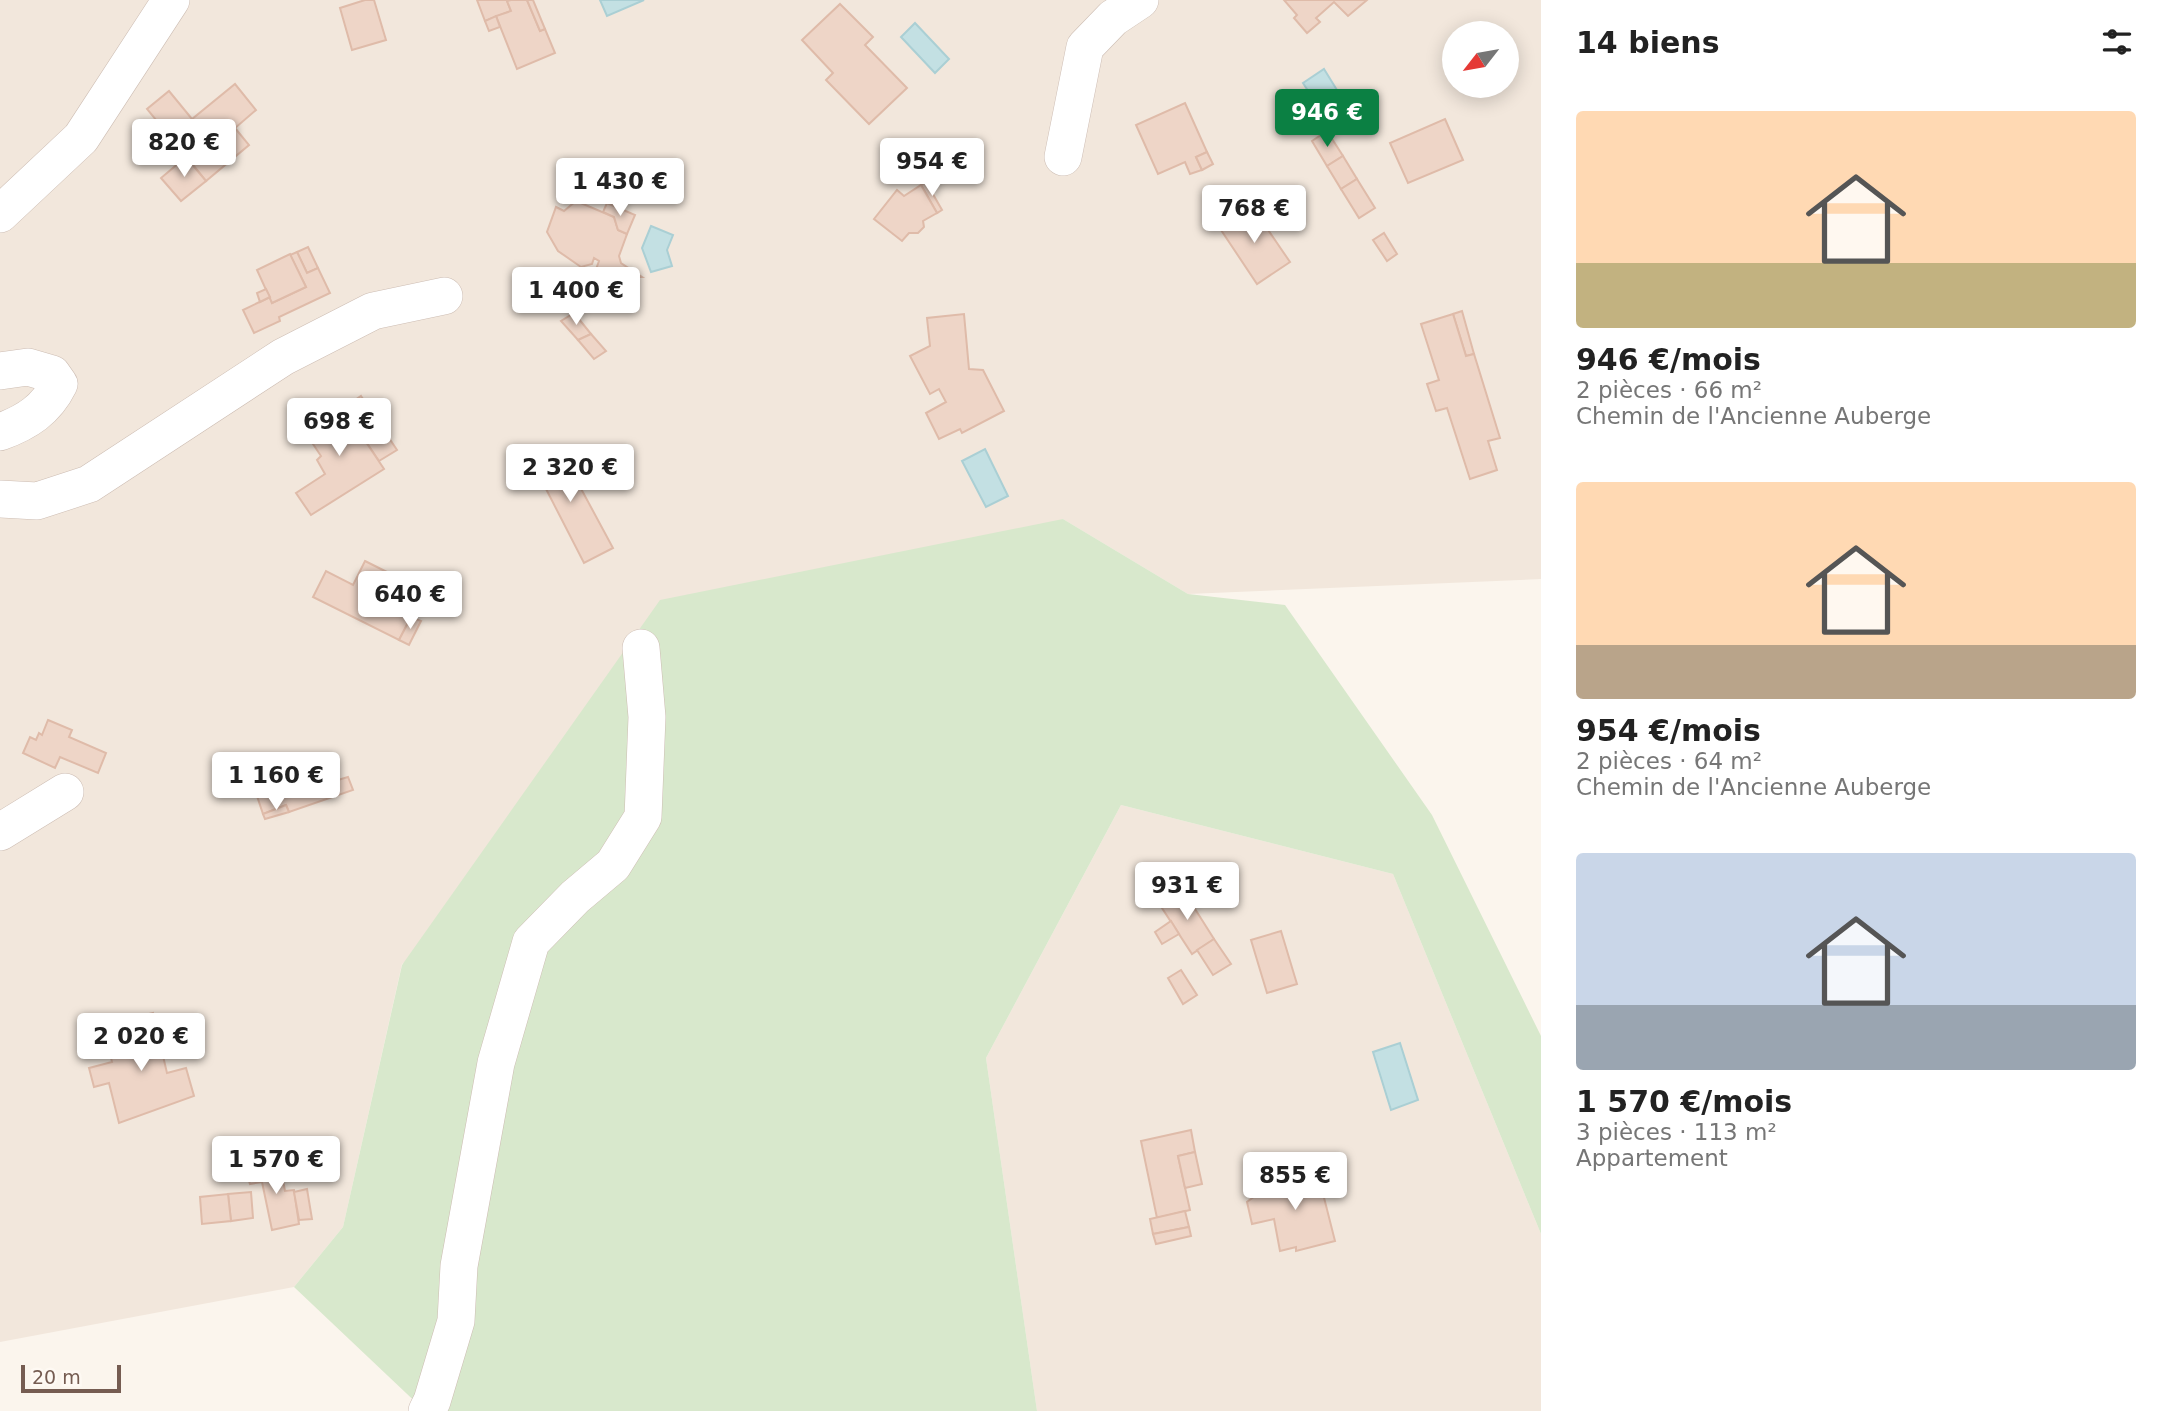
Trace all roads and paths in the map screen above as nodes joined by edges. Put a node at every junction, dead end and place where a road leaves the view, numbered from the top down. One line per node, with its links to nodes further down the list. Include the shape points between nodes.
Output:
1 (171, 0): 4 (street, via 80,138)
2 (1140, 0): 3 (street, via 1085,47)
3 (1063, 157)
4 (0, 214)
5 (444, 296): 8 (street, via 373,311 284,357 89,484 37,502)
6 (0, 371): 7 (street, via 28,367 52,374 59,384 50,402)
7 (0, 432)
8 (0, 499)
9 (641, 648): 12 (street, via 647,718 643,817 613,865 531,942 495,1063 459,1266 456,1321)
10 (65, 792): 11 (street)
11 (0, 832)
12 (427, 1411)

